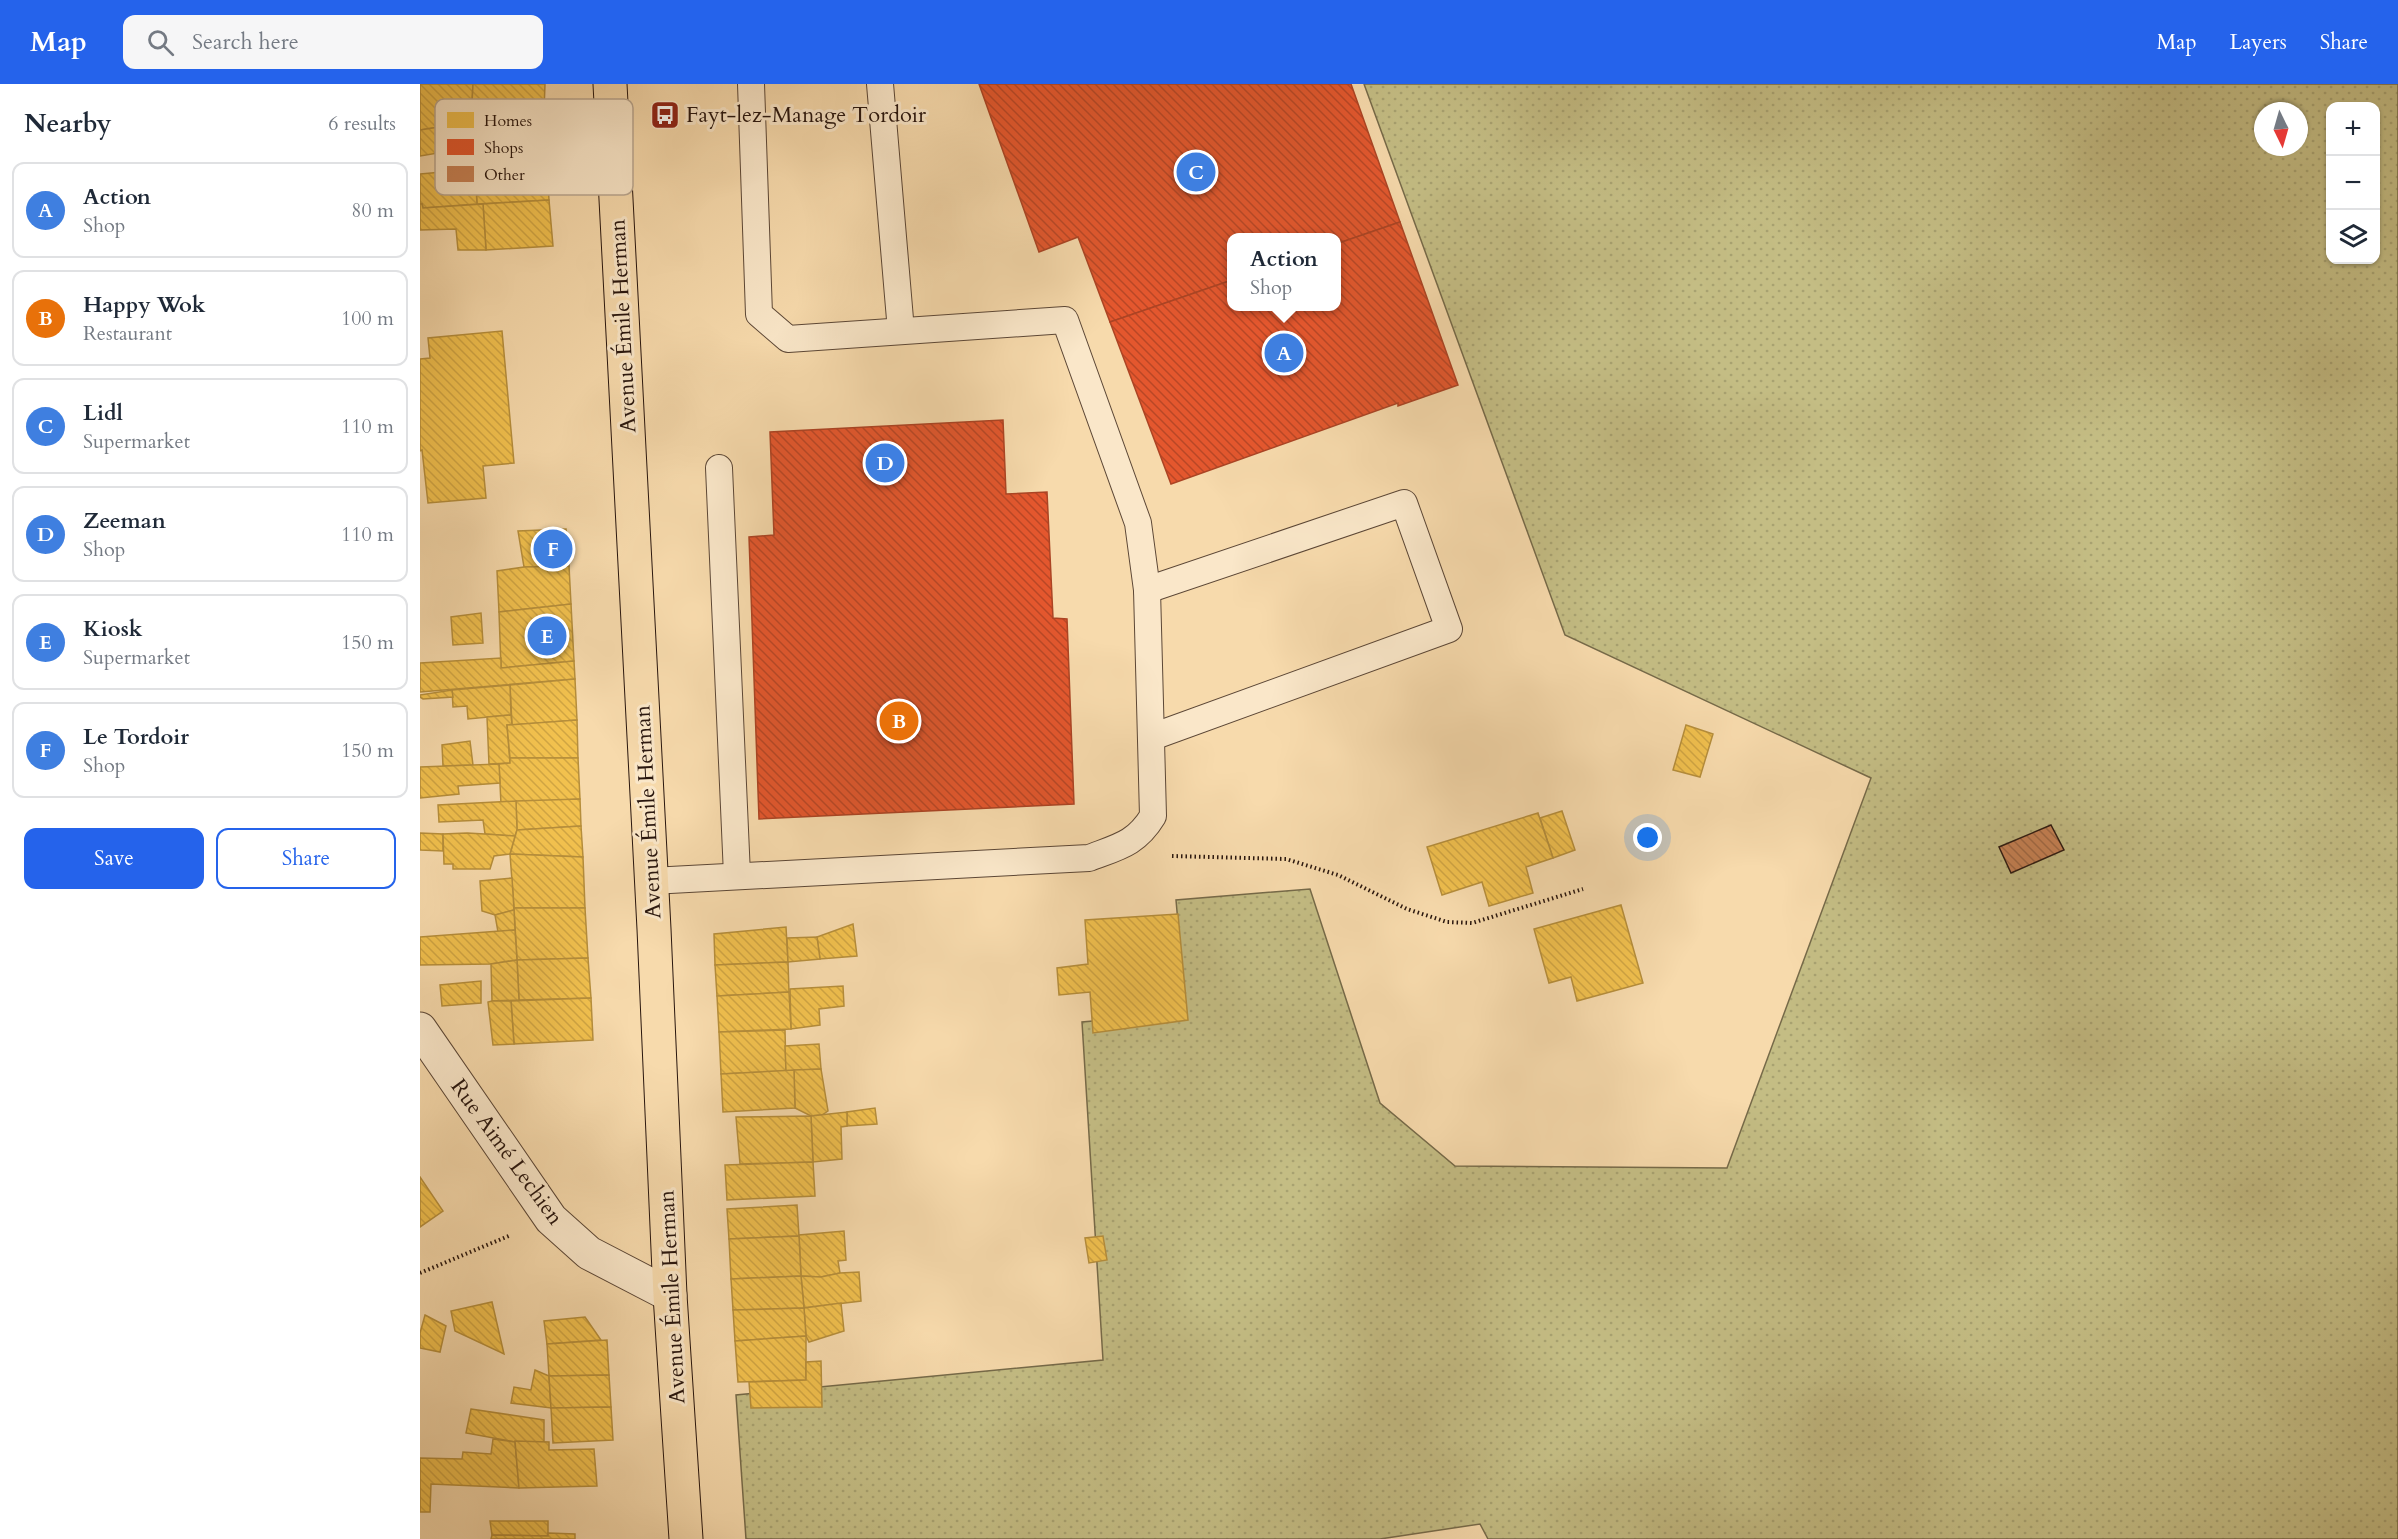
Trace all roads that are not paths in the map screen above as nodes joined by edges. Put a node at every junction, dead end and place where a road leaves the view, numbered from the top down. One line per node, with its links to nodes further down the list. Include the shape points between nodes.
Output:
1 (610, 84): 4 (main road, Avenue Émile Herman)
2 (751, 84): 6 (lane, via 759,314 788,339)
3 (880, 84): 6 (lane)
4 (611, 99)
5 (616, 195): 11 (main road, Avenue Émile Herman)
6 (901, 331): 8 (lane, via 1065,320 1138,523)
7 (719, 468): 10 (lane)
8 (1147, 590): 9 (lane); 9 (lane, via 1404,503 1449,628)
9 (1152, 737): 10 (lane, via 1153,816 1143,832 1123,845 1089,858)
10 (737, 875): 11 (lane)
11 (651, 881): 13 (main road, Avenue Émile Herman)
12 (420, 1029): 13 (street, Rue Aimé Lechien, via 550,1219 589,1253)
13 (670, 1295): 14 (main road, Avenue Émile Herman)
14 (686, 1539)

